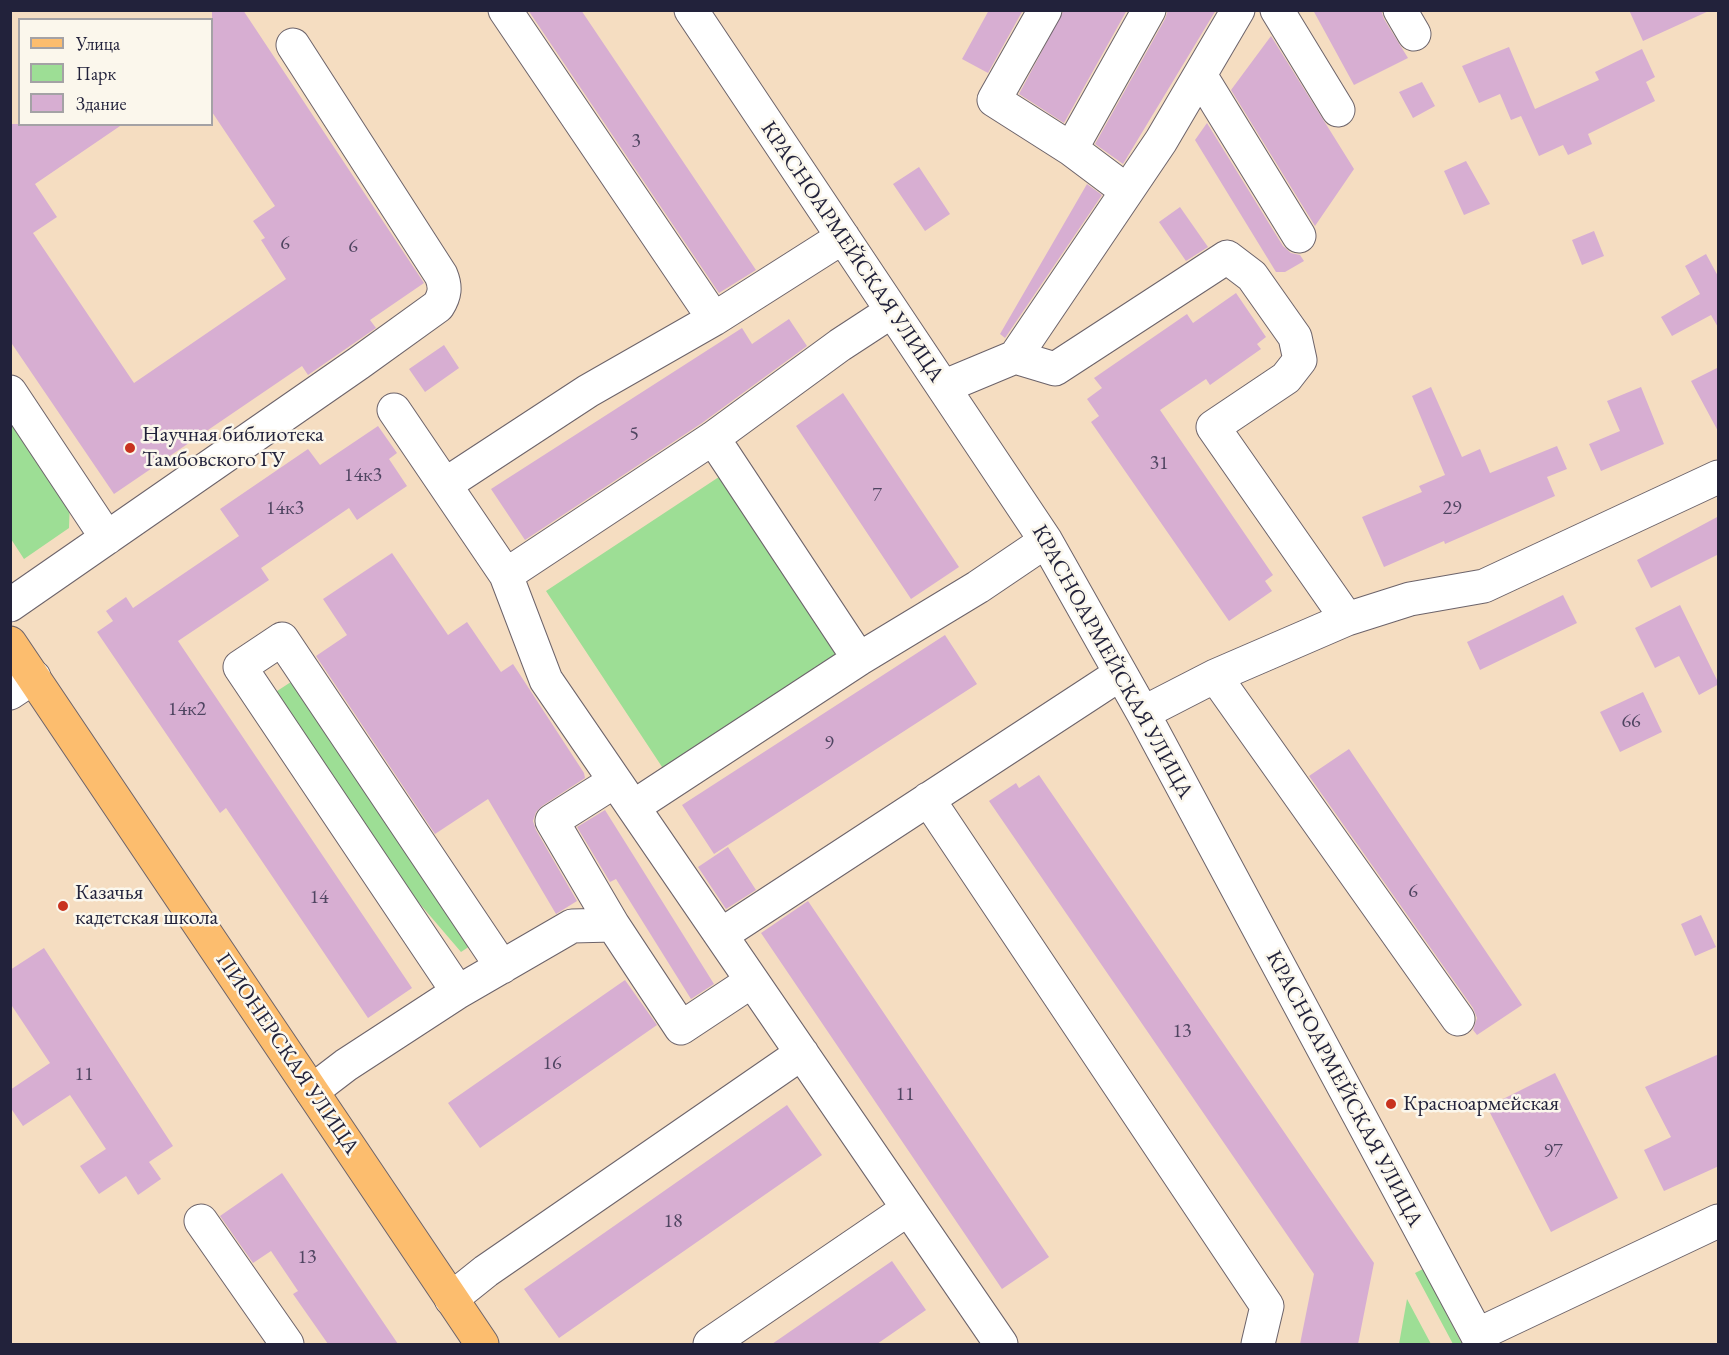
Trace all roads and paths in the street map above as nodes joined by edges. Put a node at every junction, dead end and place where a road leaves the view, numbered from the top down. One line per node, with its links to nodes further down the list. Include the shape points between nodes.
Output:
1 (506, 10): 15 (street)
2 (692, 10): 13 (street, КРАСНОАРМЕЙСКАЯ УЛИЦА)
3 (1045, 10): 10 (street, via 994,100)
4 (1149, 10): 10 (street)
5 (1238, 10): 8 (street)
6 (1277, 10): 9 (street)
7 (293, 45): 23 (street, via 441,275 444,296 438,306 359,363)
8 (1200, 75): 11 (street); 12 (street)
9 (1338, 110)
10 (1071, 149): 11 (street)
11 (1127, 191): 16 (street)
12 (1299, 236)
13 (843, 237): 14 (street, КРАСНОАРМЕЙСКАЯ УЛИЦА); 15 (street)
14 (892, 311): 17 (street, КРАСНОАРМЕЙСКАЯ УЛИЦА); 20 (street)
15 (714, 319): 22 (street, via 588,391)
16 (1015, 357): 17 (street); 27 (street, via 1055,369 1227,257 1251,276 1295,337 1300,360 1286,378 1213,427)
17 (943, 387): 24 (street, КРАСНОАРМЕЙСКАЯ УЛИЦА)
18 (10, 392): 23 (street)
19 (394, 410): 22 (street)
20 (713, 438): 25 (street); 29 (street)
21 (1719, 477): 27 (street, via 1484,586 1410,599)
22 (446, 484): 25 (street)
23 (107, 538): 26 (street)
24 (1046, 541): 29 (street); 30 (street, КРАСНОАРМЕЙСКАЯ УЛИЦА)
25 (506, 575): 34 (street, via 546,680)
26 (10, 605)
27 (1347, 619): 31 (street)
28 (10, 644): 32 (main road, ПИОНЕРСКАЯ УЛИЦА)
29 (859, 659): 34 (street)
30 (1120, 674): 33 (street, КРАСНОАРМЕЙСКАЯ УЛИЦА); 35 (street)
31 (1215, 676): 33 (street); 41 (street)
32 (22, 685): 43 (main road, ПИОНЕРСКАЯ УЛИЦА)
33 (1143, 713): 48 (street, КРАСНОАРМЕЙСКАЯ УЛИЦА)
34 (624, 794): 36 (street, via 552,821); 37 (street)
35 (928, 799): 37 (street); 53 (street, via 1268,1306)
36 (613, 925): 38 (street, via 572,926); 39 (street, via 681,1028)
37 (721, 935): 39 (street)
38 (502, 967): 40 (street); 40 (street, via 282,639 240,667)
39 (752, 981): 42 (street)
40 (458, 992): 43 (street)
41 (1458, 1019)
42 (802, 1053): 44 (street); 47 (street)
43 (312, 1091): 47 (main road, ПИОНЕРСКАЯ УЛИЦА)
44 (908, 1209): 51 (street); 52 (street)
45 (201, 1221): 49 (street)
46 (1719, 1221): 48 (street)
47 (451, 1299): 50 (main road, ПИОНЕРСКАЯ УЛИЦА)
48 (1479, 1340)
49 (287, 1344)
50 (482, 1344)
51 (710, 1344)
52 (1001, 1344)
53 (1258, 1344)

